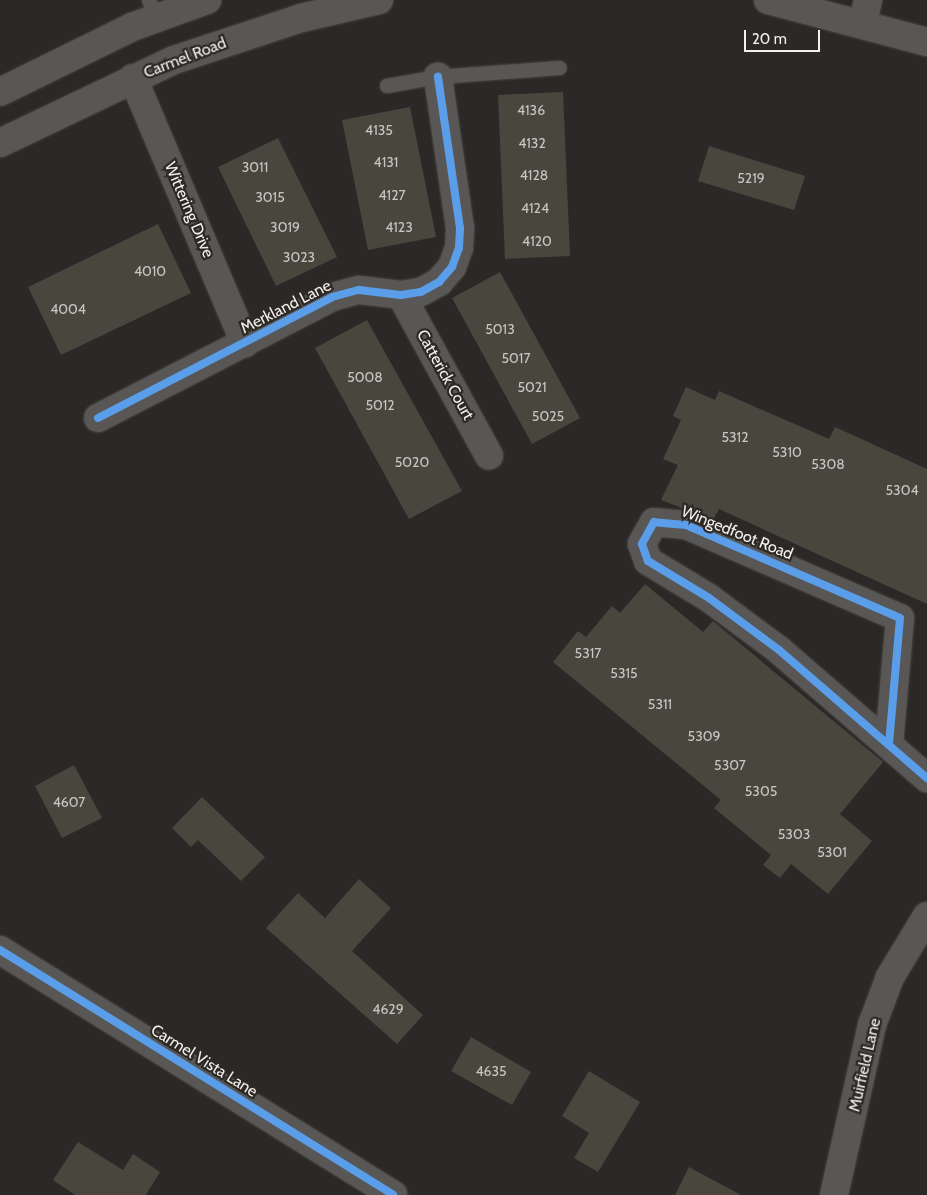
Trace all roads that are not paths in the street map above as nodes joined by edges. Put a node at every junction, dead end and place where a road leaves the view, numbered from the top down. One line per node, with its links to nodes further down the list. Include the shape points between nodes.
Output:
1 (207, 0): 4 (street)
2 (379, 0): 9 (street, Carmel Road, via 240,36)
3 (768, 0): 5 (street)
4 (152, 9): 11 (street)
5 (865, 11): 6 (street)
6 (927, 42)
7 (560, 68): 8 (lane)
8 (438, 77): 10 (lane); 13 (street, Merkland Lane, via 459,248 452,266 439,282 421,292)
9 (133, 78): 12 (street, Carmel Road); 14 (street, Wittering Drive)
10 (388, 86)
11 (0, 92)
12 (0, 143)
13 (401, 295): 14 (street, Merkland Lane, via 373,291 345,293); 16 (street, Catterick Court)
14 (245, 343): 15 (street, Merkland Lane)
15 (98, 418)
16 (489, 456)
17 (889, 744): 17 (street, Wingedfoot Road, via 779,650 709,598 648,562 642,544 654,522 686,525 900,618); 18 (street, Wingedfoot Road)
18 (927, 778)
19 (927, 916): 22 (street, Muirfield Lane, via 890,977 872,1025)
20 (0, 950): 21 (street, Carmel Vista Lane)
21 (393, 1195)
22 (834, 1195)

